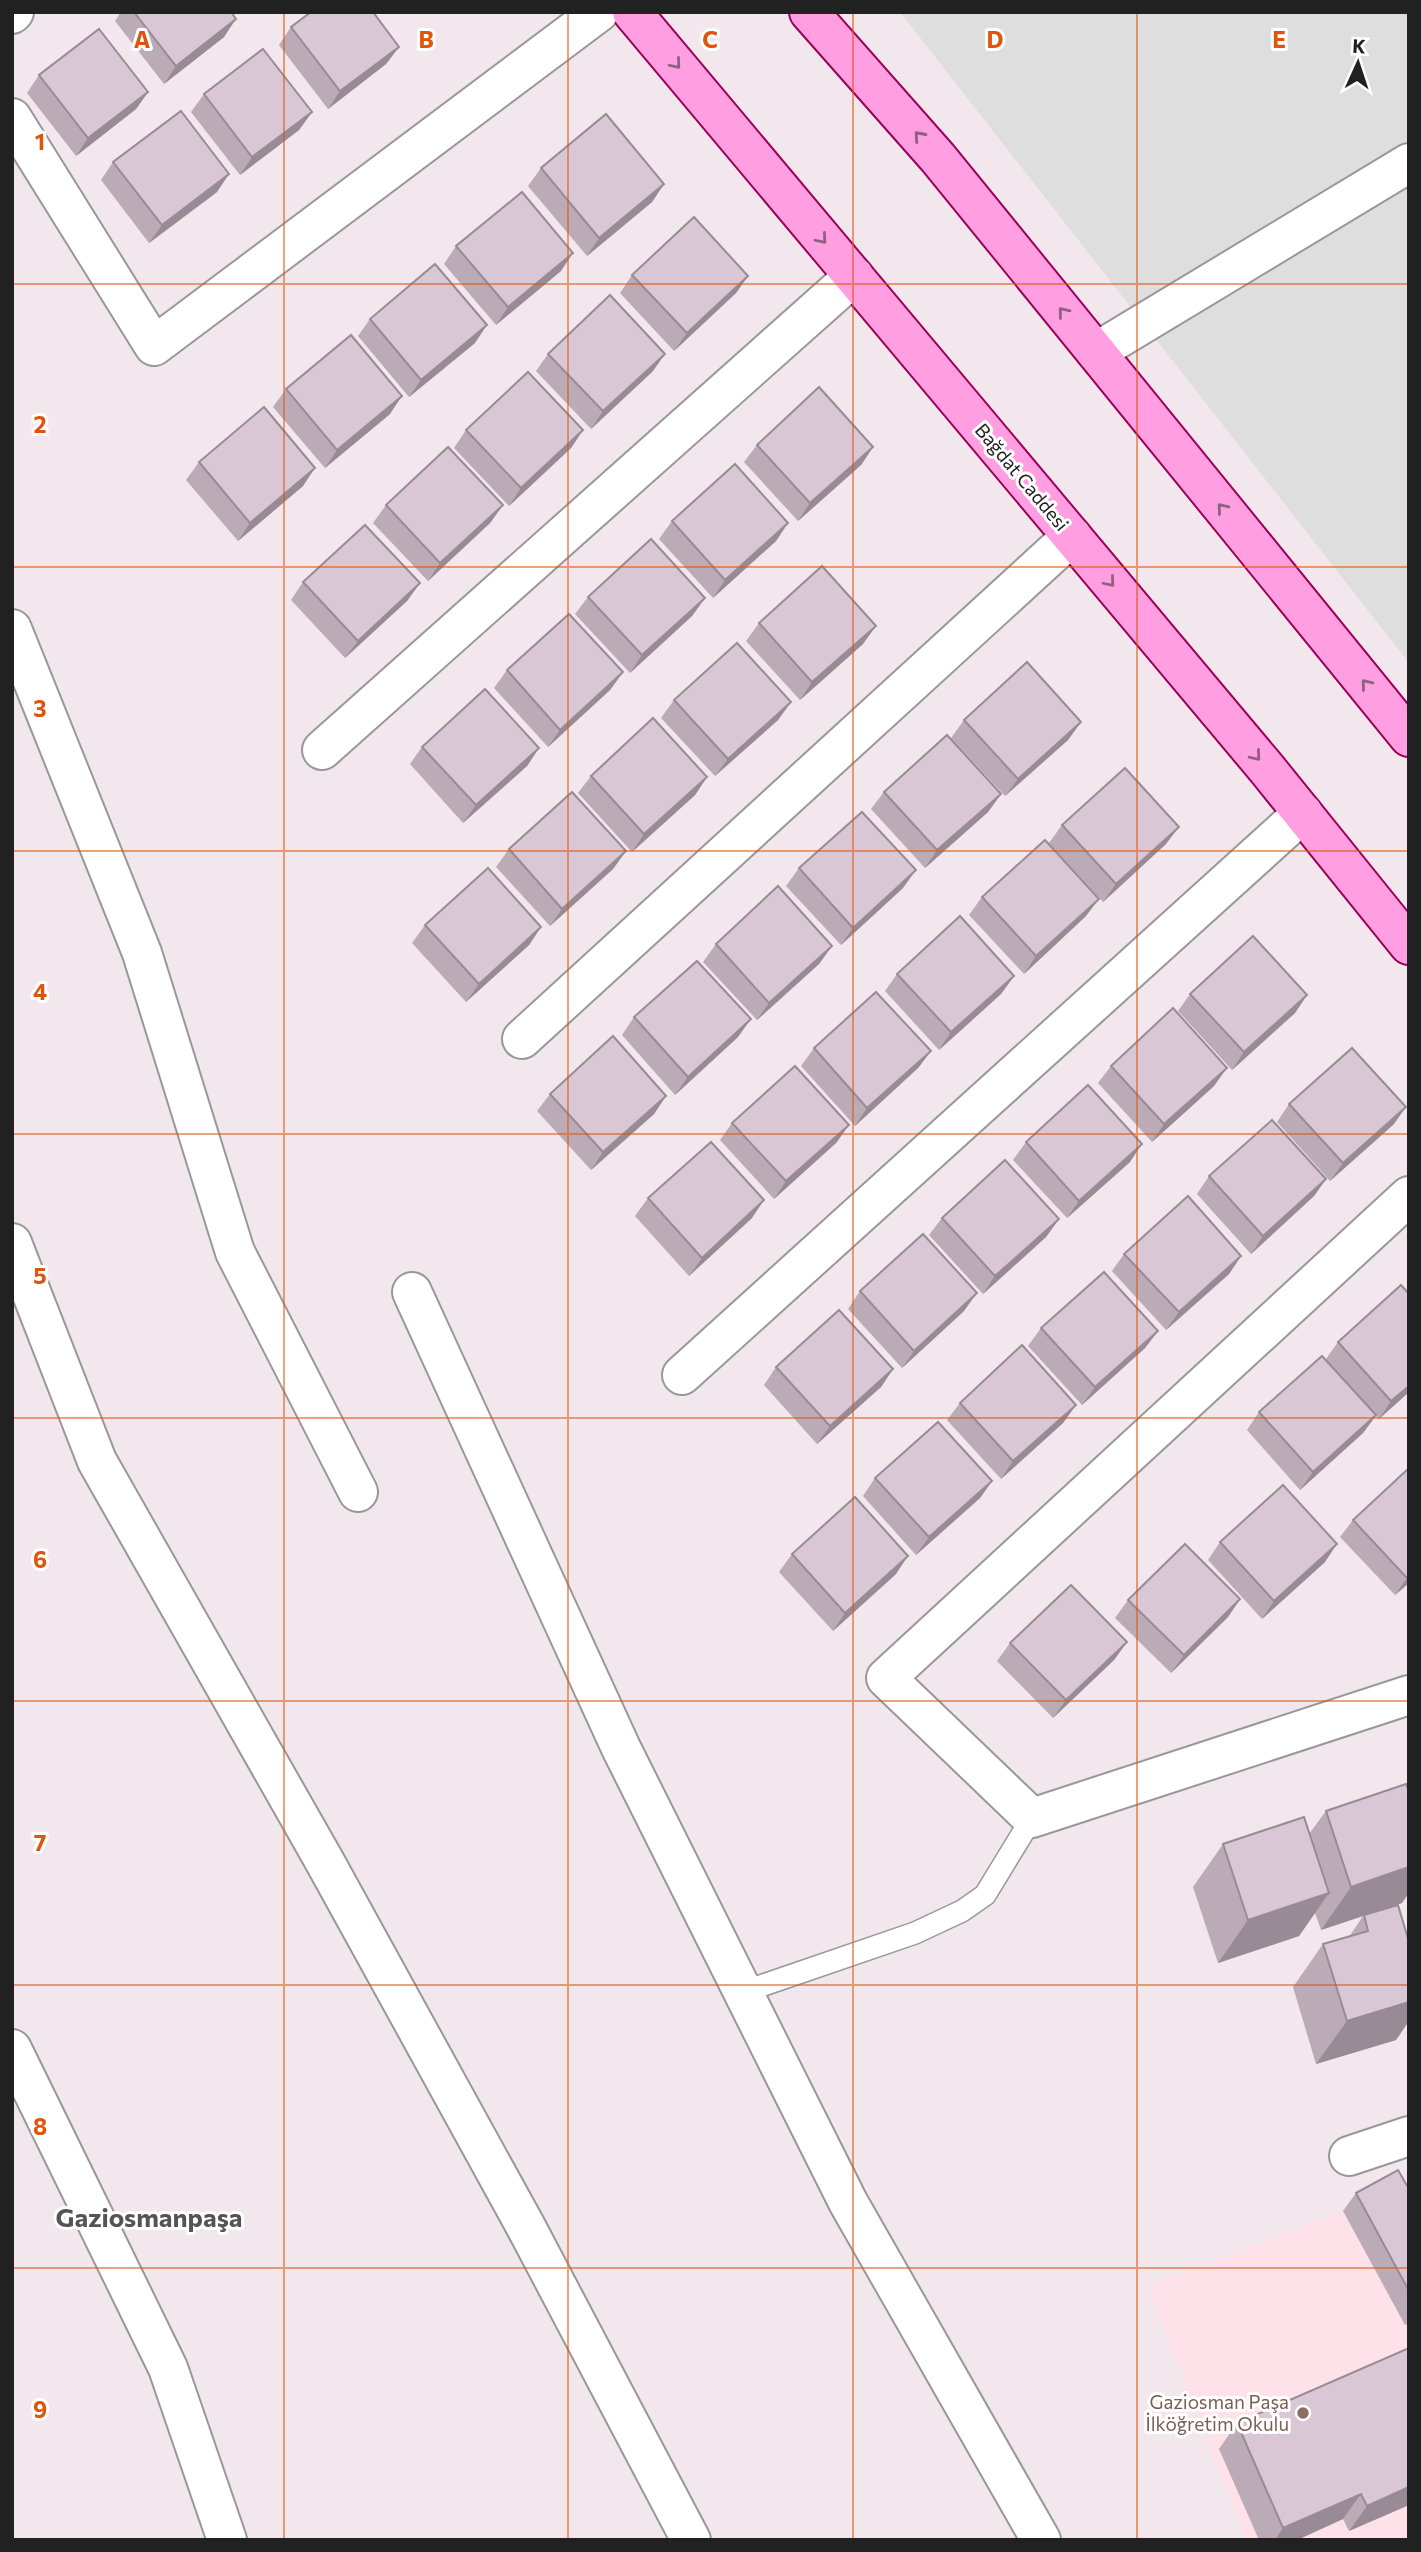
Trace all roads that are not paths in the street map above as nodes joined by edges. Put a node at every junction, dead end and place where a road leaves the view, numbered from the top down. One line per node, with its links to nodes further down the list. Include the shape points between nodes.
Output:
1 (599, 12): 4 (street, via 154,346)
2 (632, 12): 6 (main road, Bağdat Caddesi, one-way to 6)
3 (809, 12): 7 (main road, one-way to 3, via 938,158)
4 (12, 118)
5 (1409, 163): 7 (street)
6 (854, 276): 8 (main road, Bağdat Caddesi); 11 (street)
7 (1096, 352): 10 (main road, one-way to 7)
8 (1072, 536): 12 (main road, Bağdat Caddesi, one-way to 12); 14 (street)
9 (12, 629): 19 (street, via 142,953 234,1252)
10 (1409, 737)
11 (322, 750)
12 (1303, 813): 13 (main road, Bağdat Caddesi); 18 (street)
13 (1409, 945)
14 (522, 1039)
15 (1409, 1196): 21 (street, via 886,1678)
16 (12, 1243): 27 (street, via 97,1461 499,2178)
17 (412, 1292): 22 (street, via 621,1748)
18 (682, 1376)
19 (358, 1492)
20 (1409, 1695): 21 (street)
21 (1032, 1818): 22 (lane, via 985,1895 962,1911 915,1933)
22 (743, 1992): 28 (street, via 848,2202)
23 (12, 2049): 26 (street, via 168,2368)
24 (1409, 2136): 25 (street)
25 (1349, 2156)
26 (228, 2540)
27 (691, 2540)
28 (1041, 2540)

